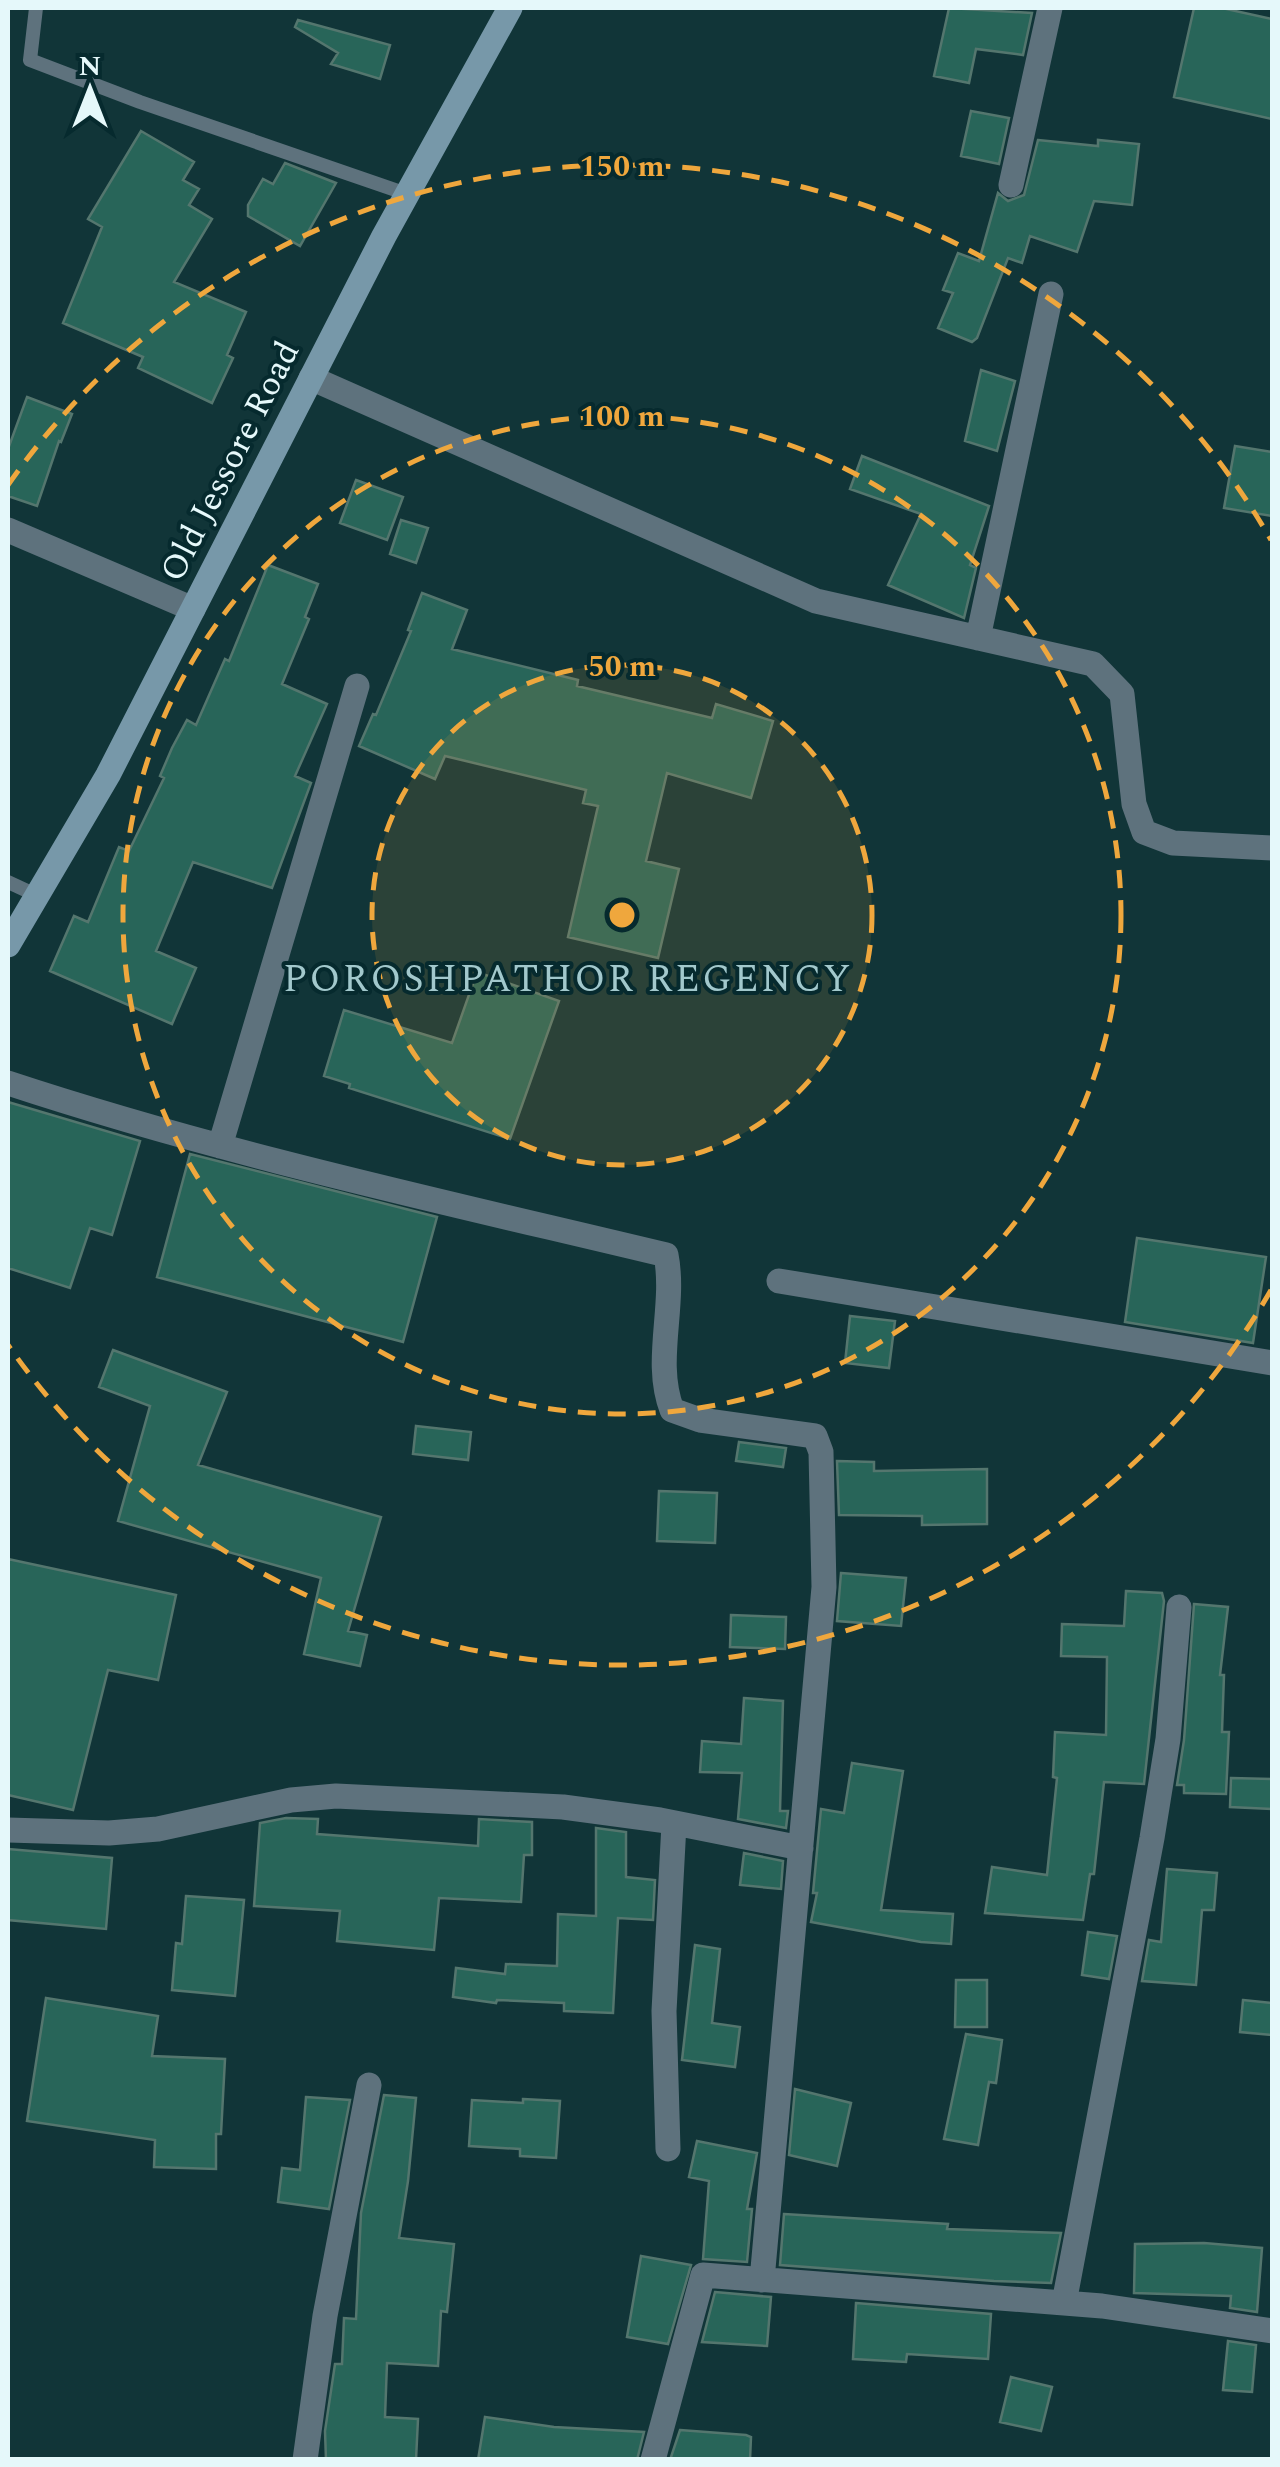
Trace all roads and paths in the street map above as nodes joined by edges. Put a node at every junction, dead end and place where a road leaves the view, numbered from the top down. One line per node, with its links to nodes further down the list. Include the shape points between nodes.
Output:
1 (36, 8): 5 (lane, via 30,60)
2 (510, 8): 5 (street, Old Jessore Road)
3 (1050, 8): 4 (street)
4 (1011, 185)
5 (407, 194): 7 (street, Old Jessore Road)
6 (1051, 294): 10 (street)
7 (311, 378): 9 (street, Old Jessore Road); 10 (street, via 816,601)
8 (8, 530): 9 (street)
9 (193, 608): 14 (street, Old Jessore Road, via 108,776)
10 (978, 638): 12 (street, via 1093,664 1108,676 1122,694 1134,804 1144,832 1173,843)
11 (357, 686): 17 (street)
12 (1272, 848)
13 (8, 882): 14 (lane)
14 (36, 895): 15 (street, Old Jessore Road)
15 (8, 945)
16 (8, 1083): 17 (street)
17 (220, 1146): 23 (street, via 666,1254 664,1390 672,1410 815,1436 822,1452 824,1587)
18 (779, 1280): 19 (street)
19 (1272, 1363)
20 (1179, 1606): 27 (street, via 1152,1838)
21 (674, 1824): 22 (street, via 563,1806 336,1796 158,1829); 23 (street); 25 (street, via 664,2010)
22 (8, 1830)
23 (801, 1848): 26 (street)
24 (369, 2085): 29 (street)
25 (668, 2149)
26 (762, 2280): 27 (street); 30 (street, via 703,2275)
27 (1064, 2303): 28 (street)
28 (1272, 2331)
29 (305, 2460)
30 (653, 2460)

